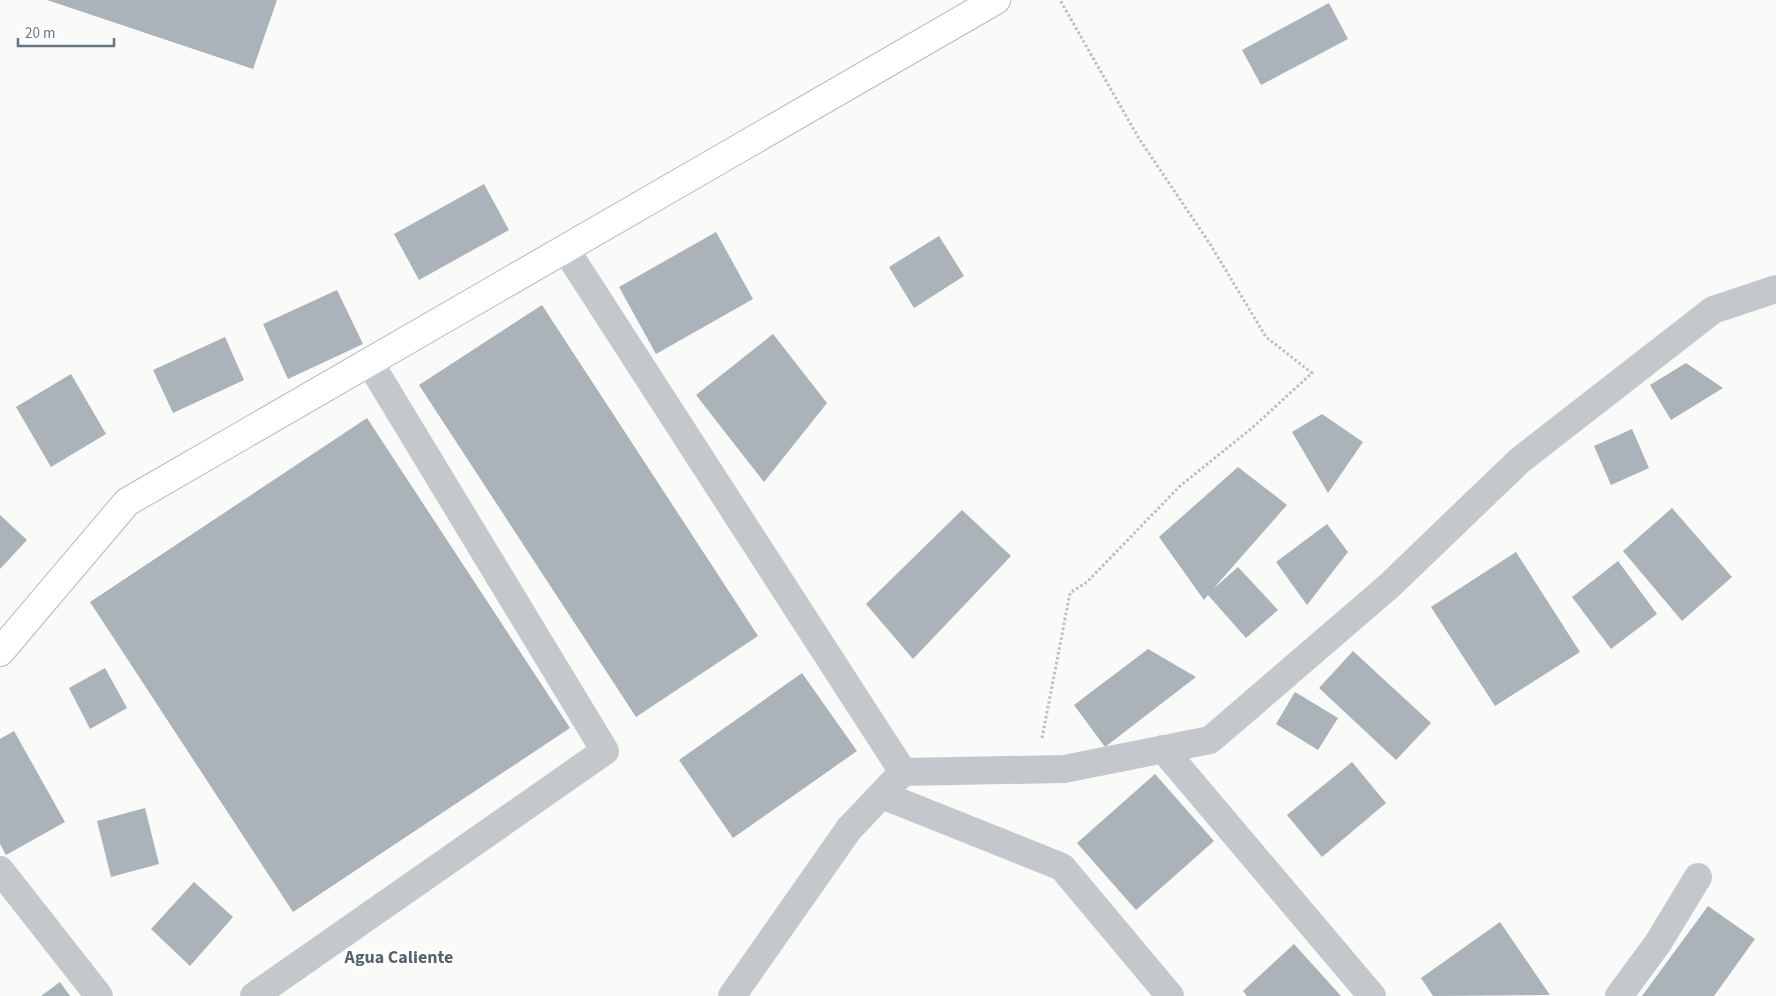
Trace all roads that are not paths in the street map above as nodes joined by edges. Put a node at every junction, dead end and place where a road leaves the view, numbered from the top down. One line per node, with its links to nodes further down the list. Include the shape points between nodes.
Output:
1 (996, 0): 2 (street)
2 (566, 250): 4 (street); 7 (street)
3 (1776, 289): 6 (street, via 1713,310 1519,461 1389,586 1210,740)
4 (370, 363): 5 (street, via 127,502); 12 (street, via 605,751)
5 (0, 652)
6 (1163, 749): 7 (street, via 1064,769); 15 (street)
7 (903, 772): 8 (street)
8 (882, 795): 13 (street, via 849,829); 14 (street, via 1062,867)
9 (0, 870): 11 (street)
10 (1698, 877): 16 (street, via 1658,943)
11 (98, 996)
12 (254, 996)
13 (732, 996)
14 (1170, 996)
15 (1372, 996)
16 (1619, 996)

